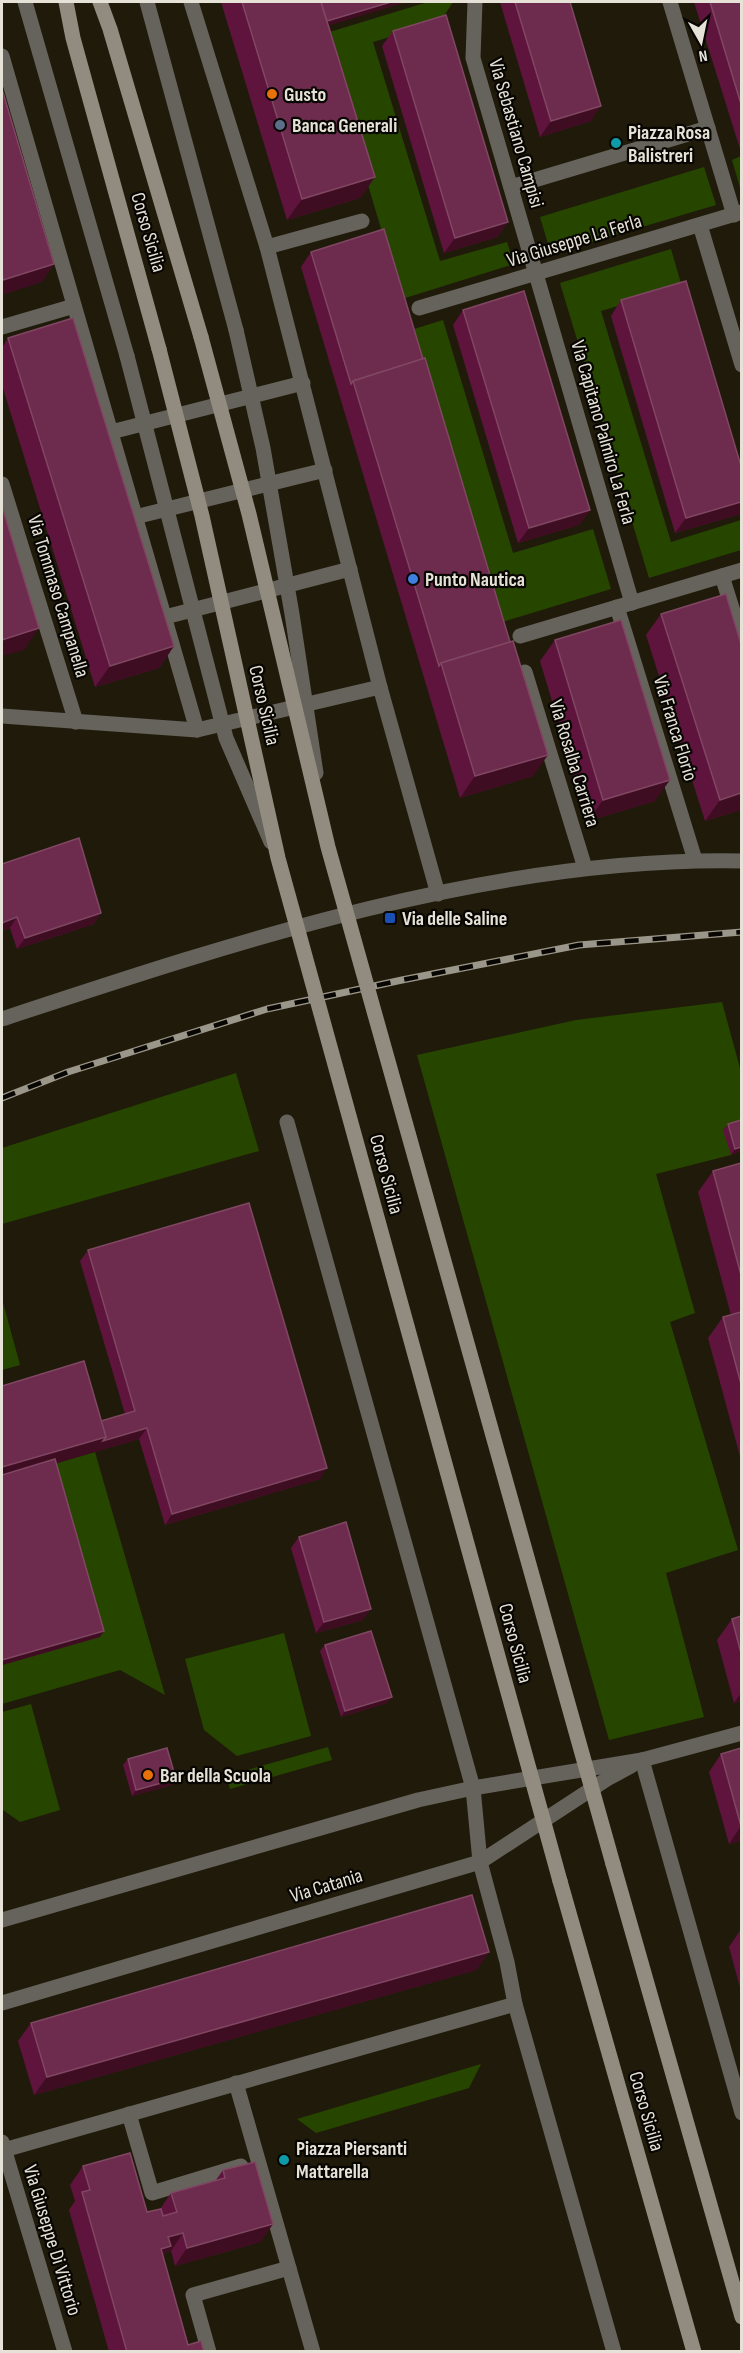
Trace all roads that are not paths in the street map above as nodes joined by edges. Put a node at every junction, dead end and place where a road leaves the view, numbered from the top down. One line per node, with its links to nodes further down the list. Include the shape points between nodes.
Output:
1 (25, 2): 38 (street, bridge, via 127,357 226,738)
2 (66, 2): 38 (main road, Corso Sicilia, bridge, via 202,516)
3 (100, 2): 37 (main road, Corso Sicilia, bridge, via 201,337 249,514)
4 (147, 2): 37 (street, bridge, via 236,330 265,459)
5 (191, 2): 14 (street)
6 (475, 2): 10 (street, Via Sebastiano Campisi, via 473,58)
7 (670, 2): 9 (street)
8 (2, 56): 16 (street)
9 (708, 128): 10 (street); 11 (street)
10 (510, 187): 15 (street, Via Sebastiano Campisi)
11 (738, 213): 13 (street, Via Giuseppe La Ferla)
12 (362, 221): 14 (street)
13 (700, 225): 15 (street, Via Giuseppe La Ferla); 19 (street)
14 (267, 247): 20 (street)
15 (536, 273): 17 (street, Via Giuseppe La Ferla); 28 (street, Via Capitano Palmiro La Ferla)
16 (74, 306): 18 (street); 21 (street)
17 (419, 308)
18 (2, 327)
19 (741, 365)
20 (303, 383): 21 (street); 22 (street)
21 (111, 432): 24 (street)
22 (325, 470): 24 (street); 25 (street)
23 (2, 484): 35 (street, Via Tommaso Campanella)
24 (135, 517): 29 (street)
25 (350, 569): 29 (street); 33 (street)
26 (741, 570): 27 (street)
27 (722, 576): 28 (street); 31 (street)
28 (625, 605): 30 (street); 39 (street, Via Franca Florio)
29 (165, 617): 36 (street)
30 (520, 636)
31 (741, 640)
32 (525, 672): 41 (street, Via Rosalba Carriera)
33 (380, 687): 36 (street); 42 (street)
34 (2, 716): 35 (street)
35 (76, 722): 36 (street)
36 (197, 729)
37 (328, 847): 58 (main road, Corso Sicilia, bridge)
38 (278, 858): 63 (main road, Corso Sicilia, bridge)
39 (695, 860): 40 (street); 41 (street)
40 (741, 861)
41 (585, 868): 42 (street)
42 (438, 894): 43 (street, via 309,924)
43 (2, 1019)
44 (287, 1122): 47 (street)
45 (741, 1733): 46 (street, Via Catania)
46 (642, 1760): 47 (street, Via Catania); 48 (street, Via Catania); 53 (street)
47 (473, 1788): 48 (street); 49 (street, Via Catania, via 418,1800)
48 (480, 1862): 50 (street, Via Catania); 51 (street)
49 (2, 1920)
50 (2, 2003)
51 (515, 2004): 52 (street); 62 (street)
52 (236, 2083): 54 (street); 56 (street)
53 (741, 2113)
54 (129, 2114): 55 (street); 56 (street, via 153,2193)
55 (3, 2145): 59 (street, Via Giuseppe Di Vittorio)
56 (258, 2161): 57 (street)
57 (289, 2268): 60 (street, via 193,2295); 61 (street)
58 (741, 2317)
59 (65, 2352)
60 (209, 2352)
61 (313, 2352)
62 (614, 2352)
63 (694, 2352)

